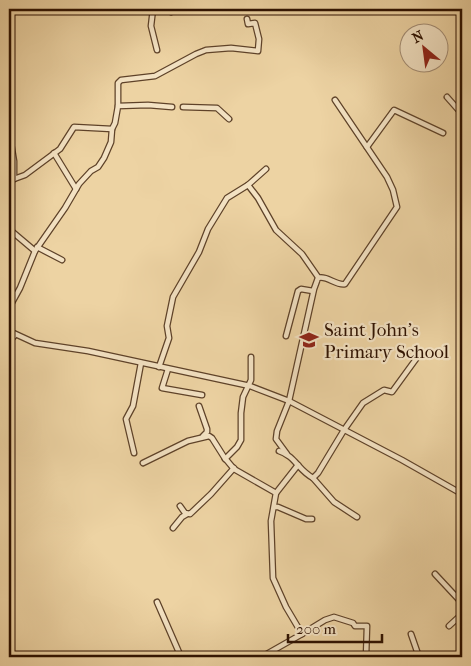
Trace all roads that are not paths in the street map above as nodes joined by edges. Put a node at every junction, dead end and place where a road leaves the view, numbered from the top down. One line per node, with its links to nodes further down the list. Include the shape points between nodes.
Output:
1 (153, 9): 3 (street, via 151,26)
2 (247, 18): 6 (street, via 248,24 255,24 258,50 206,50 155,76 121,80 118,83)
3 (157, 50)
4 (447, 98): 9 (street)
5 (336, 100): 14 (street)
6 (118, 106): 7 (street); 11 (street)
7 (172, 107)
8 (183, 107): 10 (street, via 217,108)
9 (462, 114)
10 (229, 120)
11 (112, 130): 15 (street, via 74,127 62,147); 19 (street, via 110,146 101,164)
12 (443, 134): 14 (street, via 394,110)
13 (10, 137): 17 (street, via 14,161)
14 (367, 147): 23 (street, via 394,190 397,207 345,284)
15 (54, 153): 17 (street, via 25,175); 19 (street)
16 (266, 169): 18 (street)
17 (11, 178)
18 (248, 185): 23 (street, via 276,230 302,254); 33 (street, via 224,202 173,298 167,326 169,338)
19 (76, 189): 21 (street)
20 (9, 229): 21 (street)
21 (36, 249): 22 (street); 25 (street)
22 (62, 260)
23 (318, 277): 24 (street)
24 (313, 291): 28 (street, via 298,291); 37 (street)
25 (9, 308)
26 (9, 331): 27 (street)
27 (14, 335): 29 (street); 32 (street, via 35,343)
28 (286, 336)
29 (9, 342)
30 (250, 357): 35 (street, via 251,380)
31 (416, 359): 39 (street, via 393,391 384,390 364,402)
32 (141, 363): 33 (street); 42 (street, via 133,406 126,419)
33 (159, 367): 34 (street)
34 (168, 369): 35 (street); 36 (street, via 162,388)
35 (247, 386): 37 (street); 44 (street, via 241,440)
36 (202, 395)
37 (289, 400): 39 (street); 43 (street, via 276,439)
38 (199, 406): 40 (street, via 207,429)
39 (344, 430): 48 (street); 50 (street)
40 (203, 436): 44 (street, via 212,438); 45 (street)
41 (279, 451): 43 (street)
42 (134, 453)
43 (286, 454): 46 (street)
44 (225, 459): 47 (street)
45 (143, 464)
46 (298, 466): 48 (street); 49 (street)
47 (234, 468): 49 (street); 53 (street)
48 (313, 478): 54 (street, via 334,502)
49 (276, 493): 52 (street)
50 (462, 494)
51 (180, 506): 53 (street)
52 (274, 507): 55 (street); 62 (street, via 271,522 274,578)
53 (187, 514): 56 (street)
54 (357, 517)
55 (312, 519)
56 (174, 528)
57 (435, 574): 59 (street)
58 (157, 602): 64 (street)
59 (462, 603)
60 (462, 614): 61 (street)
61 (449, 626)
62 (302, 634): 65 (street); 66 (street, via 334,617 354,626 367,626)
63 (410, 634): 67 (street)
64 (181, 657)
65 (263, 657)
66 (366, 657)
67 (419, 657)

